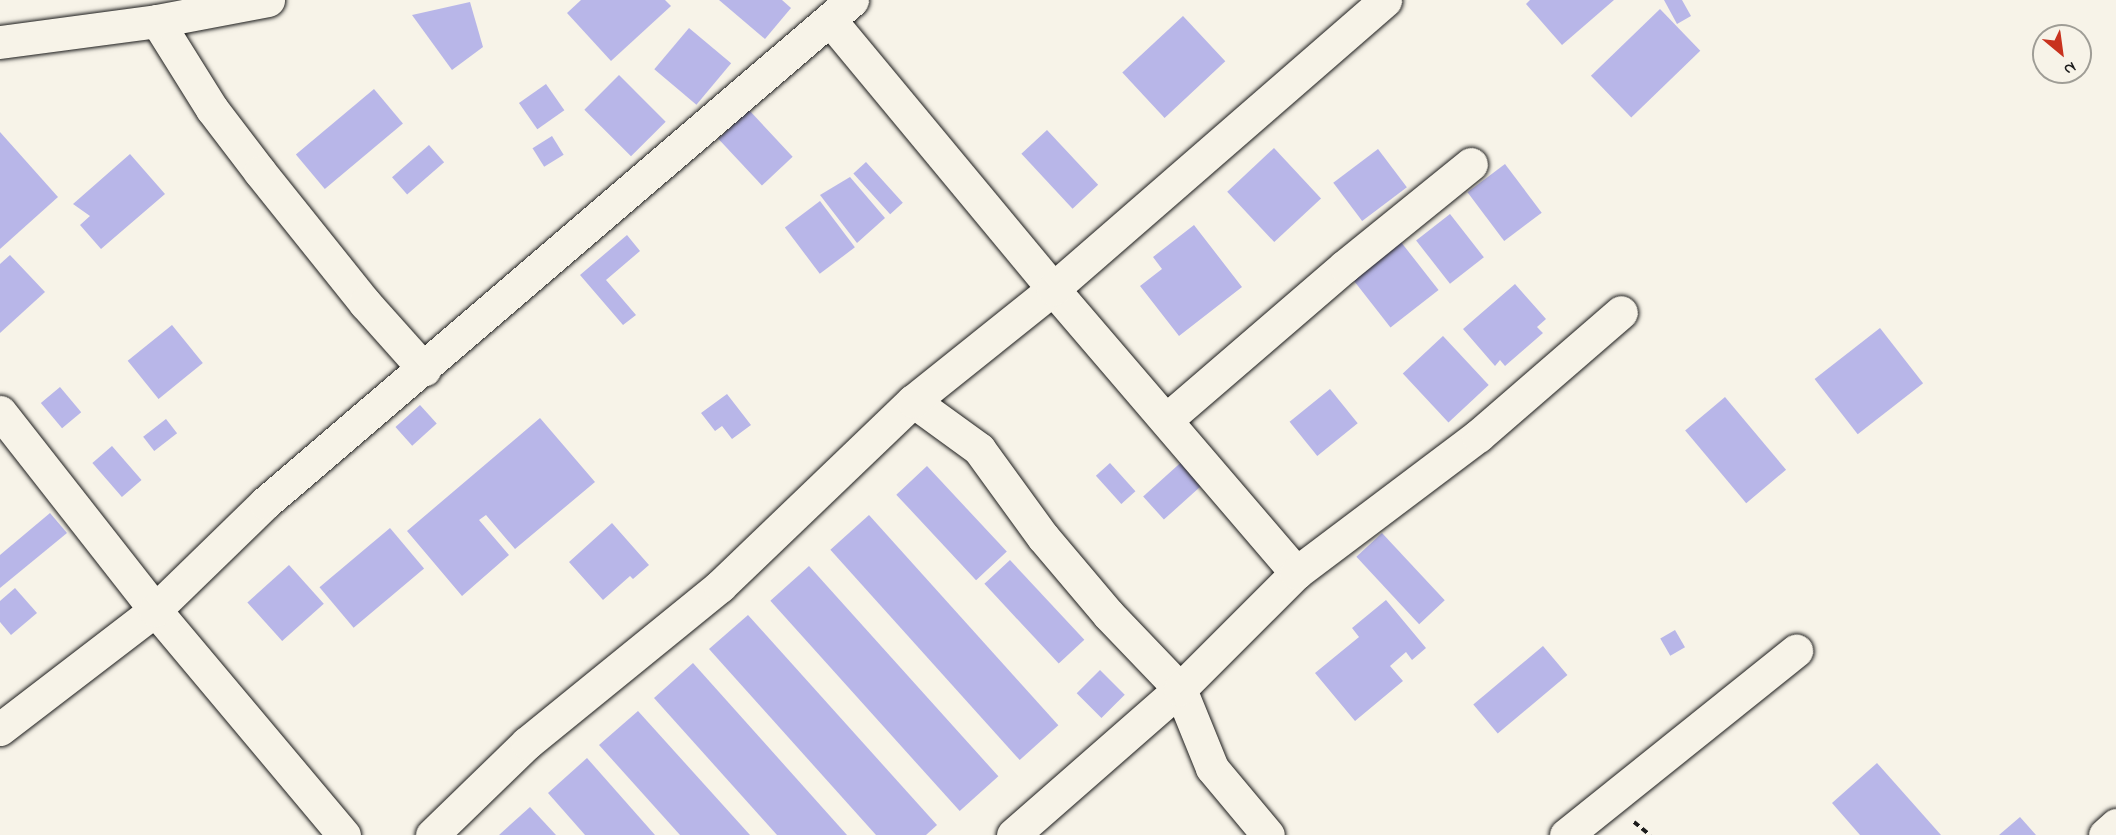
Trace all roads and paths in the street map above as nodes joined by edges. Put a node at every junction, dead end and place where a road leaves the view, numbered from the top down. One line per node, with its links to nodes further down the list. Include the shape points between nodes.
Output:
1 (263, 0): 4 (street)
2 (1385, 0): 7 (street)
3 (841, 10): 7 (street); 9 (street)
4 (157, 21): 5 (street); 9 (street, via 212,109 260,172 365,303)
5 (0, 42)
6 (1471, 164): 12 (street)
7 (1053, 290): 10 (street); 12 (street)
8 (1621, 312): 13 (street, via 1478,436)
9 (424, 369): 14 (street, via 265,503)
10 (913, 401): 16 (street, via 979,449 1043,537 1108,614); 20 (street, via 720,586 527,743)
11 (0, 412): 14 (street)
12 (1166, 420): 13 (street)
13 (1296, 573): 16 (street)
14 (155, 610): 17 (street); 19 (street)
15 (1796, 651): 23 (street)
16 (1180, 689): 21 (street); 22 (street, via 1212,768)
17 (0, 729)
18 (2116, 825): 24 (street)
19 (344, 835)
20 (432, 835)
21 (1013, 835)
22 (1268, 835)
23 (1566, 835)
24 (2105, 835)

